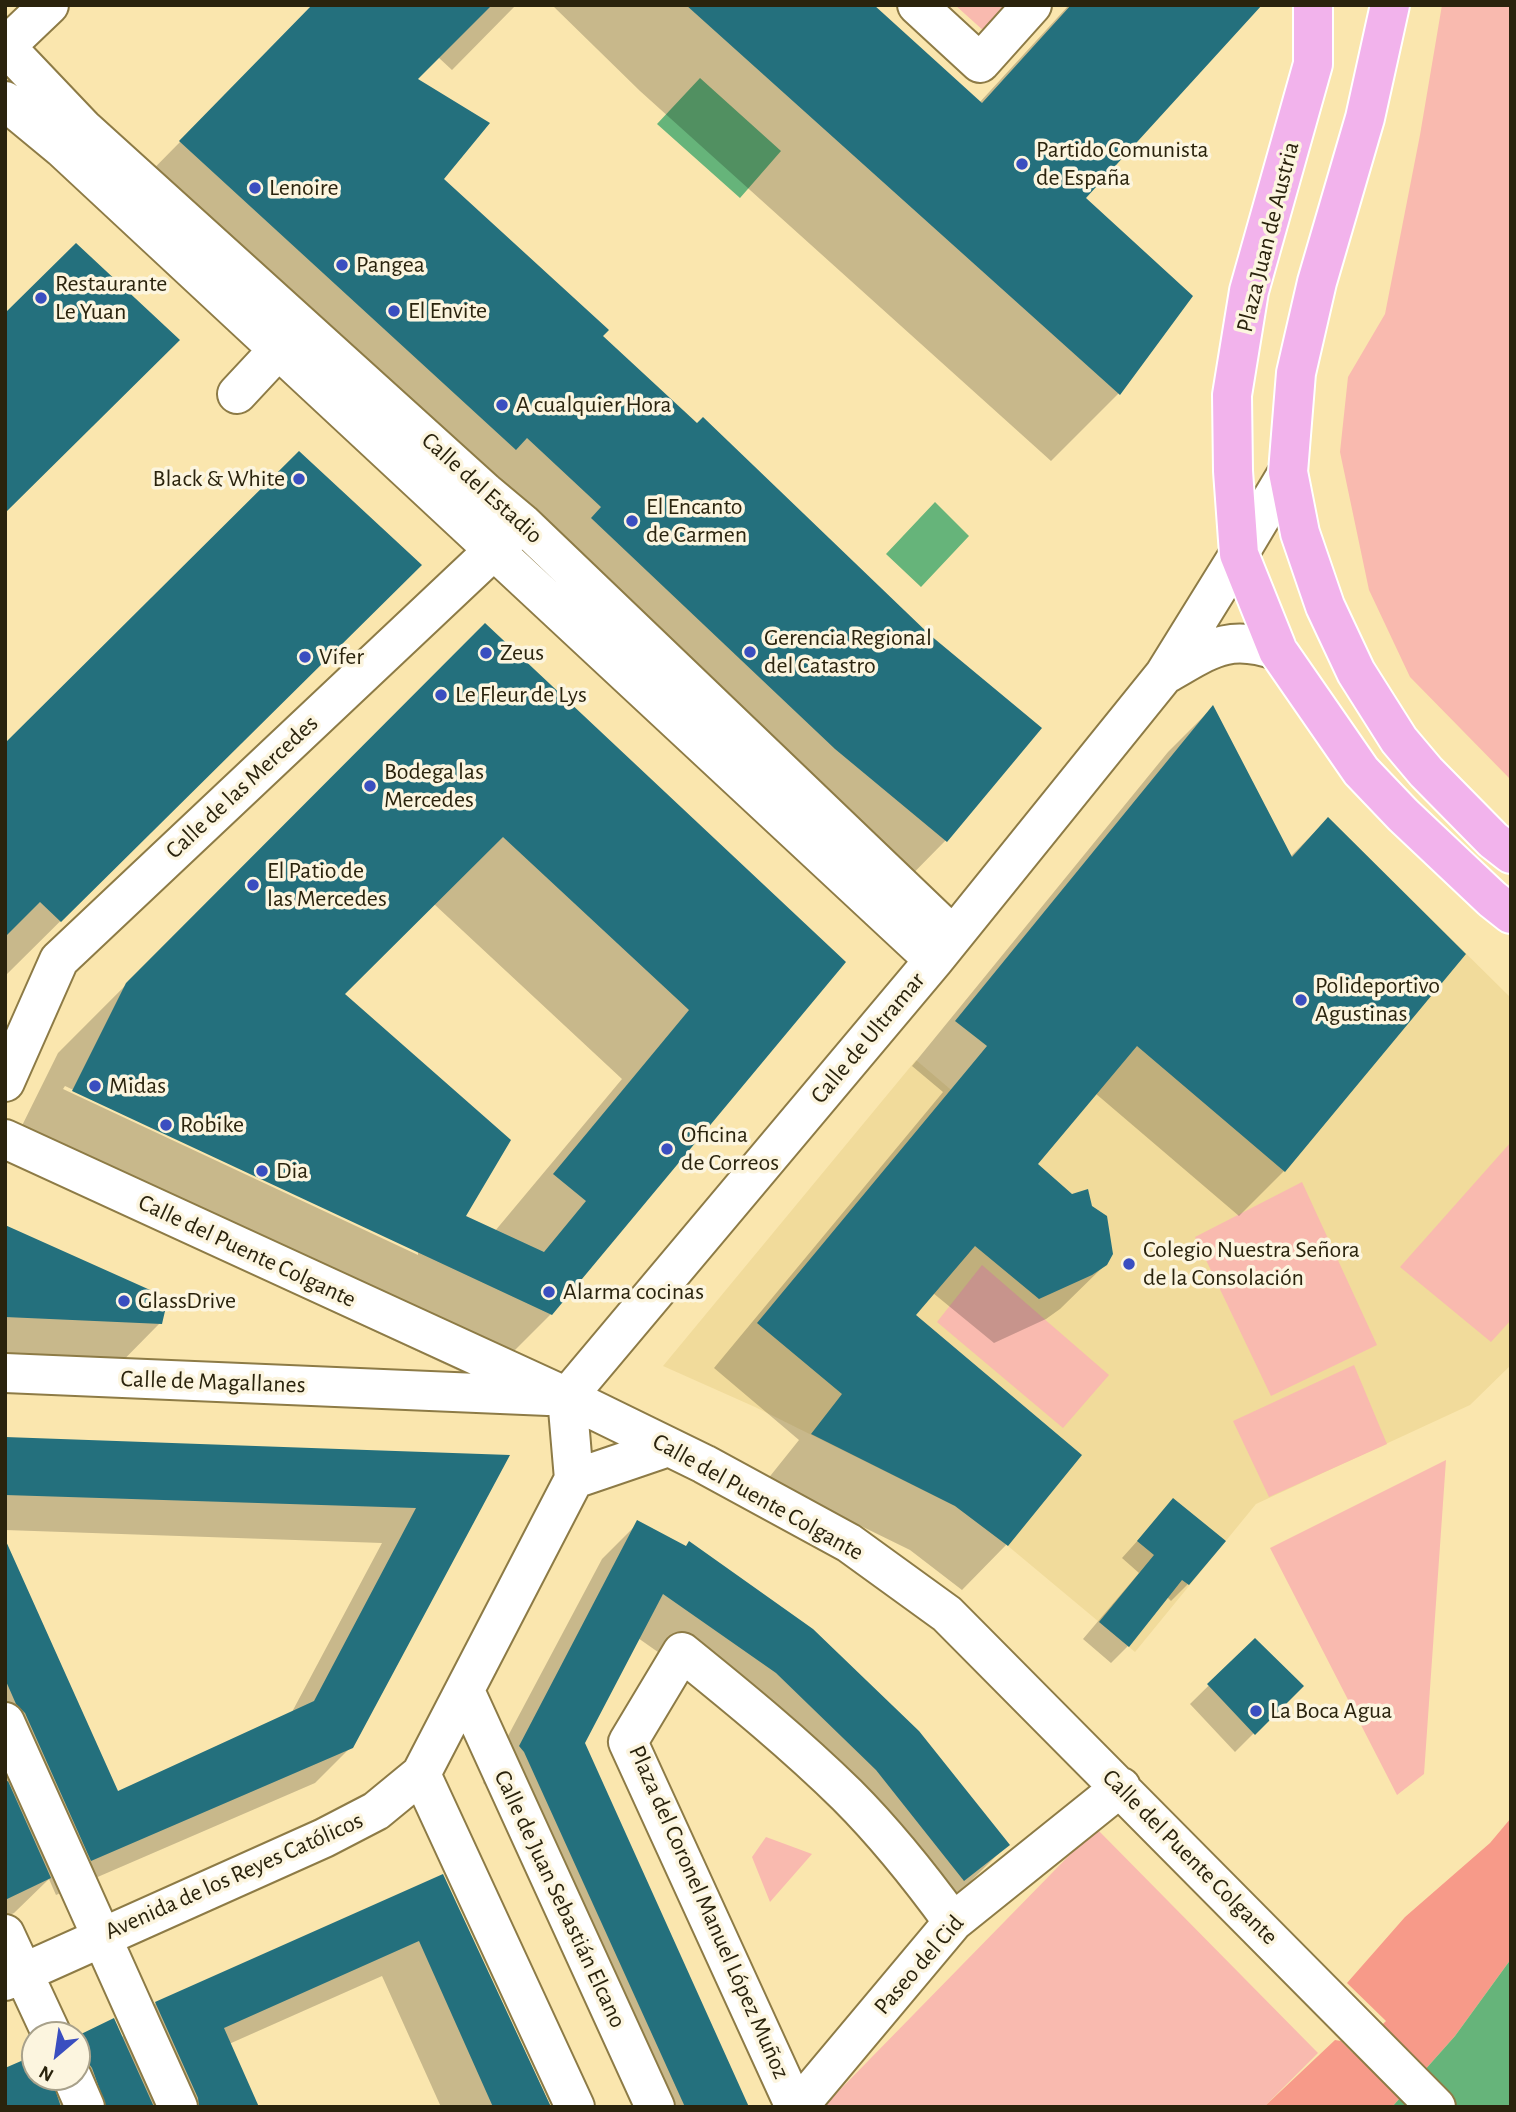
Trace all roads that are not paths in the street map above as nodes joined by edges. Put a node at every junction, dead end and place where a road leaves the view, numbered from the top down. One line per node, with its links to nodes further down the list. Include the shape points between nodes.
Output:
1 (48, 5): 6 (street)
2 (917, 5): 3 (street, via 980,63)
3 (1032, 5)
4 (1313, 5): 13 (main road, Plaza Juan de Austria, via 1313,64 1249,291 1232,395)
5 (1390, 5): 10 (main road, via 1365,118 1296,373)
6 (6, 47): 11 (street, Calle del Estadio, via 83,128)
7 (5, 101): 8 (street, Calle del Estadio, via 62,148)
8 (278, 350): 9 (street); 12 (street, Calle del Estadio)
9 (237, 394)
10 (1288, 471): 13 (street); 16 (main road, via 1300,533 1356,672 1399,740 1426,772)
11 (522, 523): 12 (street, Calle de las Mercedes); 18 (street, Calle del Estadio)
12 (493, 551): 18 (street, Calle del Estadio); 19 (street, Calle de las Mercedes, via 59,960)
13 (1240, 554): 14 (main road, Plaza Juan de Austria); 15 (street, Calle de Ultramar)
14 (1278, 651): 15 (street, Calle de Ultramar, via 1256,643 1218,645); 17 (main road, Plaza Juan de Austria, via 1362,771 1413,825)
15 (1164, 674): 18 (street, Calle de Ultramar)
16 (1511, 854)
17 (1511, 914)
18 (943, 948): 24 (street, Calle de Ultramar)
19 (5, 1082)
20 (5, 1139): 21 (street, Calle del Puente Colgante)
21 (427, 1333): 23 (street, via 436,1363); 24 (street, Calle del Puente Colgante)
22 (5, 1373): 23 (street, Calle de Magallanes)
23 (421, 1390): 24 (street, Calle de Magallanes)
24 (567, 1396): 25 (street, Calle del Puente Colgante); 26 (street)
25 (668, 1447): 26 (street); 30 (street, Calle del Puente Colgante, via 849,1543 947,1614)
26 (574, 1479): 27 (street, Avenida de los Reyes Católicos)
27 (464, 1691): 29 (street, Avenida de los Reyes Católicos); 38 (street, Calle de Juan Sebastián Elcano)
28 (5, 1722): 33 (street)
29 (421, 1774): 33 (street, Avenida de los Reyes Católicos, via 376,1811 334,1833); 37 (street)
30 (1121, 1787): 31 (street, Paseo del Cid); 40 (street, Calle del Puente Colgante)
31 (953, 1922): 39 (street, Paseo del Cid); 39 (street, Plaza del Coronel Manuel López Muñoz, via 848,1796 682,1652 628,1742)
32 (5, 1934): 34 (street)
33 (102, 1936): 34 (street, Avenida de los Reyes Católicos); 36 (street)
34 (14, 1977): 35 (street)
35 (43, 2021)
36 (178, 2107)
37 (575, 2107)
38 (655, 2107)
39 (797, 2107)
40 (1436, 2107)

